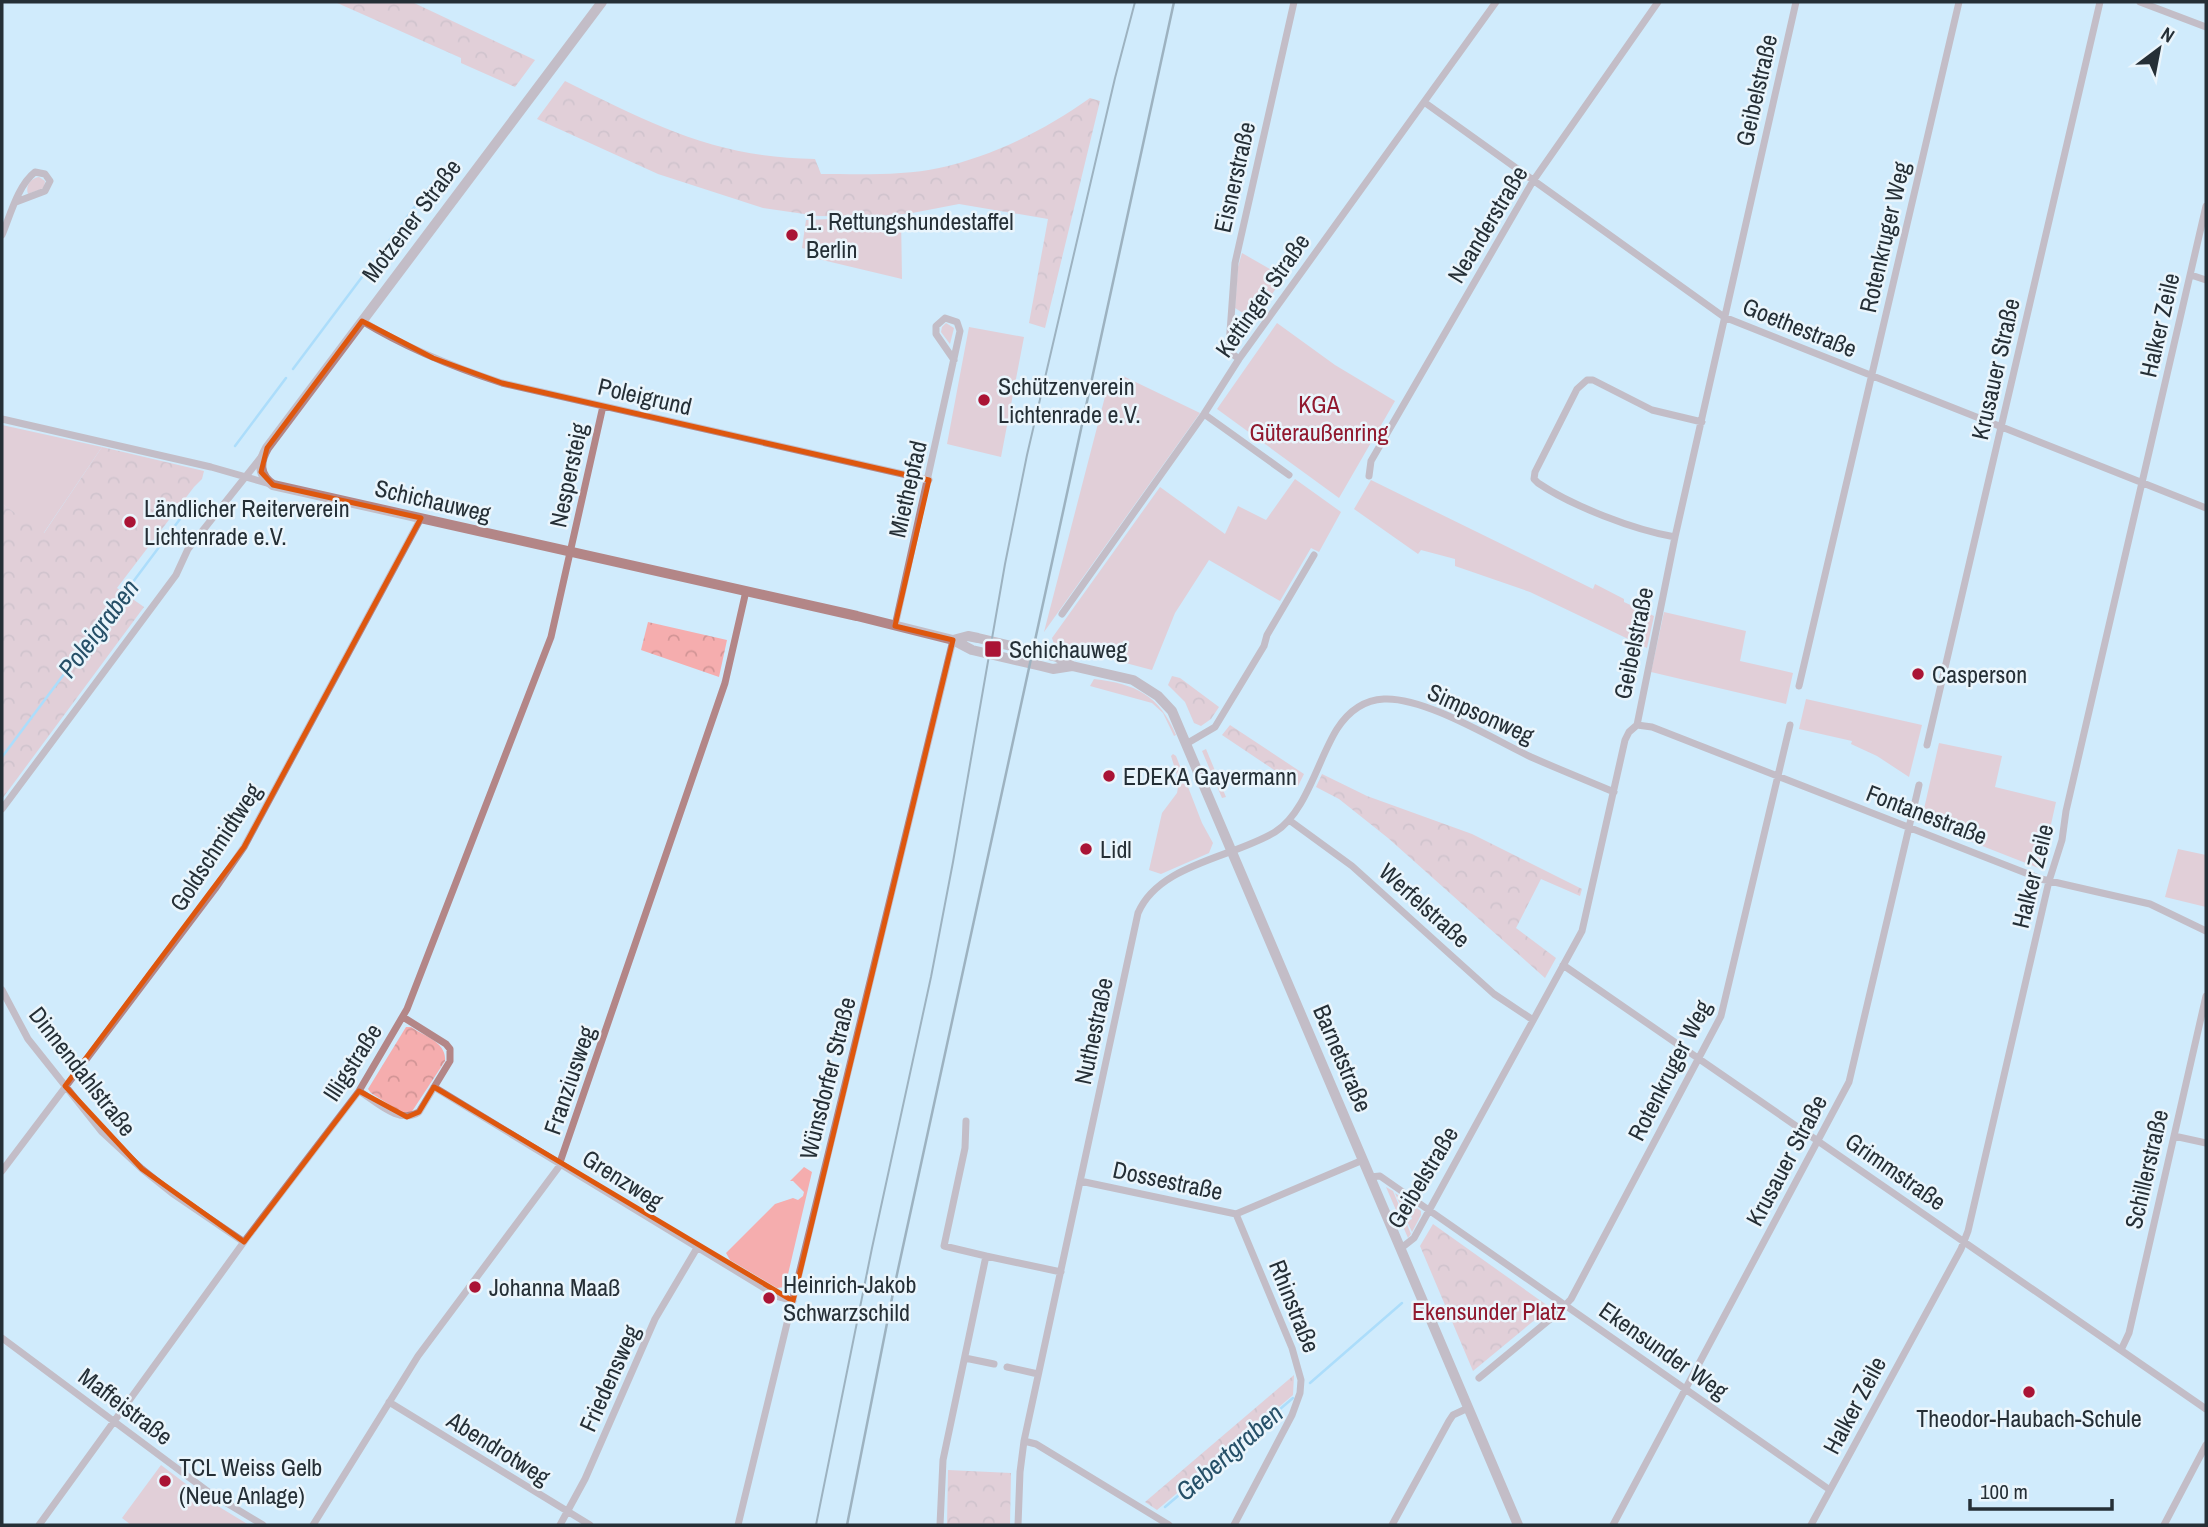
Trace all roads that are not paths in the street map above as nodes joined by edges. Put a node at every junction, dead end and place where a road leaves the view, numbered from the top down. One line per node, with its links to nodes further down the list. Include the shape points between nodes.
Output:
1 (603, 2): 18 (street, Motzener Straße)
2 (1294, 2): 19 (street, Eisnerstraße, via 1234,267 1229,346)
3 (1496, 2): 10 (street, Kettinger Straße)
4 (1658, 2): 11 (street, Neanderstraße)
5 (1796, 2): 17 (street, Geibelstraße)
6 (1959, 2): 21 (street, Rotenkruger Weg)
7 (2100, 2): 26 (street, Krusauer Straße)
8 (2140, 2): 9 (street)
9 (2206, 27)
10 (1424, 102): 11 (street, Goethestraße); 19 (street, Kettinger Straße)
11 (1533, 181): 17 (street, Goethestraße); 29 (street, Neanderstraße, via 1371,461)
12 (16, 202): 12 (street, via 45,191 48,177 38,171 32,174); 14 (street)
13 (2206, 206): 15 (street, Halker Zeile)
14 (2, 235)
15 (2191, 275): 16 (street); 32 (street, Halker Zeile)
16 (2206, 280)
17 (1724, 317): 21 (street, Goethestraße); 25 (street, Geibelstraße)
18 (362, 321): 22 (street, Poleigrund, via 461,369 511,386); 27 (street, Motzener Straße)
19 (1240, 359): 23 (street, Kettinger Straße)
20 (954, 360): 20 (street, Miethepfad, via 960,326 945,318 936,326 936,334); 31 (street, Miethepfad)
21 (1871, 376): 26 (street, Goethestraße); 43 (street, Rotenkruger Weg)
22 (603, 406): 31 (street, Poleigrund); 37 (street, Nespersteig)
23 (1205, 414): 28 (street); 40 (street, Kettinger Straße)
24 (2, 419): 30 (street, Schichauweg)
25 (1702, 422): 36 (street, Geibelstraße); 36 (street, via 1652,410 1587,380 1577,389 1535,472 1534,479 1543,486 1589,508 1632,527)
26 (2002, 427): 32 (street, Goethestraße); 47 (street, Krusauer Straße)
27 (262, 456): 30 (street); 33 (street, via 263,477)
28 (1289, 475)
29 (1369, 476)
30 (245, 477): 33 (street, Schichauweg); 51 (street)
31 (929, 480): 41 (street, Miethepfad)
32 (2141, 483): 34 (street, Goethestraße); 55 (street, Halker Zeile)
33 (273, 485): 35 (street, Schichauweg)
34 (2206, 508)
35 (421, 518): 37 (street, Schichauweg); 63 (street, Goldschmidtweg, via 244,847)
36 (1675, 537): 44 (street, Geibelstraße)
37 (570, 552): 39 (street, Schichauweg); 60 (street, Illigstraße, via 551,637)
38 (1314, 555): 46 (street, via 1224,715 1210,731)
39 (746, 591): 41 (street, Schichauweg); 71 (street, Franziusweg, via 724,682)
40 (1062, 614)
41 (895, 626): 42 (street, Schichauweg)
42 (953, 640): 46 (street, Barnetstraße, via 965,648 1053,669 1072,666 1133,680 1152,690 1172,712); 83 (street, Wünsdorfer Straße)
43 (1799, 686)
44 (1637, 725): 48 (street, Fontanestraße); 50 (street, Geibelstraße, via 1626,740)
45 (1790, 725): 48 (street, Rotenkruger Weg)
46 (1186, 744): 54 (street, Barnetstraße)
47 (1927, 745)
48 (1778, 776): 53 (street, Fontanestraße); 62 (street, Rotenkruger Weg, via 1723,1010)
49 (1919, 785): 53 (street, Krusauer Straße)
50 (1614, 792): 52 (street, Simpsonweg, via 1424,706 1385,699 1364,704 1342,721); 57 (street, Geibelstraße, via 1582,931)
51 (2, 809)
52 (1289, 821): 54 (street); 61 (street, Werfelstraße, via 1352,866 1480,982)
53 (1909, 827): 55 (street, Fontanestraße); 68 (street, Krusauer Straße, via 1852,1074)
54 (1232, 851): 70 (street, Barnetstraße); 74 (street, Nuthestraße, via 1156,886 1140,907)
55 (2049, 881): 56 (street, Fontanestraße, via 2150,904); 77 (street, Halker Zeile)
56 (2206, 931)
57 (1563, 965): 61 (street, Geibelstraße); 62 (street, Grimmstraße)
58 (2, 990): 63 (street, Dinnendahlstraße, via 28,1039)
59 (2206, 996): 67 (street, Schillerstraße)
60 (403, 1017): 64 (street, via 450,1049 450,1061); 65 (street, Illigstraße)
61 (1533, 1020): 75 (street, Geibelstraße)
62 (1699, 1058): 68 (street, Grimmstraße); 84 (street, Rotenkruger Weg)
63 (65, 1086): 72 (street, Goldschmidtweg); 78 (street, Dinnendahlstraße, via 102,1132 142,1169)
64 (434, 1087): 65 (street, via 419,1112 407,1117); 71 (street, Grenzweg)
65 (359, 1091): 78 (street, Illigstraße)
66 (966, 1121): 81 (street, via 965,1148 944,1246)
67 (2174, 1136): 69 (street); 86 (street, Schillerstraße, via 2129,1333)
68 (1818, 1140): 77 (street, Grimmstraße); 92 (street, Krusauer Straße)
69 (2206, 1143)
70 (1363, 1160): 73 (street, Barnetstraße); 76 (street, Dossestraße)
71 (560, 1163): 79 (street, Grenzweg); 93 (street, Franziusweg)
72 (2, 1171)
73 (1370, 1177): 75 (street, Ekensunder Weg, via 1380,1176); 80 (street, Barnetstraße)
74 (1080, 1181): 76 (street, Dossestraße); 82 (street, Nuthestraße)
75 (1429, 1210): 80 (street, Geibelstraße); 84 (street, Ekensunder Weg)
76 (1236, 1214): 110 (street, Rhinstraße, via 1301,1380 1292,1415)
77 (1964, 1241): 86 (street, Grimmstraße); 99 (street, Halker Zeile)
78 (244, 1242): 96 (street, Illigstraße)
79 (698, 1248): 83 (street, Grenzweg); 100 (street, Friedensweg, via 655,1319)
80 (1401, 1249): 94 (street, Barnetstraße)
81 (986, 1256): 82 (street); 87 (street)
82 (1061, 1272): 90 (street, Nuthestraße)
83 (793, 1301): 106 (street, Wünsdorfer Straße)
84 (1566, 1306): 91 (street, Rotenkruger Weg); 92 (street, Ekensunder Weg)
85 (2, 1338): 96 (street, Maffeistraße)
86 (2121, 1350): 95 (street, Grimmstraße)
87 (965, 1359): 88 (street); 107 (street, via 943,1460)
88 (994, 1364)
89 (1007, 1367): 90 (street)
90 (1038, 1374): 97 (street, Nuthestraße)
91 (1479, 1378)
92 (1685, 1389): 99 (street, Ekensunder Weg); 113 (street, Krusauer Straße)
93 (389, 1402): 100 (street, Abendrotweg); 103 (street, Franziusweg)
94 (1468, 1408): 111 (street, via 1448,1421); 112 (street, Barnetstraße)
95 (2206, 1409)
96 (115, 1421): 101 (street, Illigstraße); 102 (street, Maffeistraße, via 210,1493)
97 (1024, 1441): 108 (street, Nuthestraße); 109 (street)
98 (2206, 1445): 115 (street)
99 (1830, 1490): 114 (street, Halker Zeile)
100 (567, 1512): 104 (street, Friedensweg); 105 (street, Abendrotweg)
101 (39, 1525)
102 (263, 1525)
103 (313, 1525)
104 (560, 1525)
105 (590, 1525)
106 (738, 1525)
107 (940, 1525)
108 (1018, 1525)
109 (1169, 1525)
110 (1234, 1525)
111 (1392, 1525)
112 (1518, 1525)
113 (1613, 1525)
114 (1811, 1525)
115 (2164, 1525)

